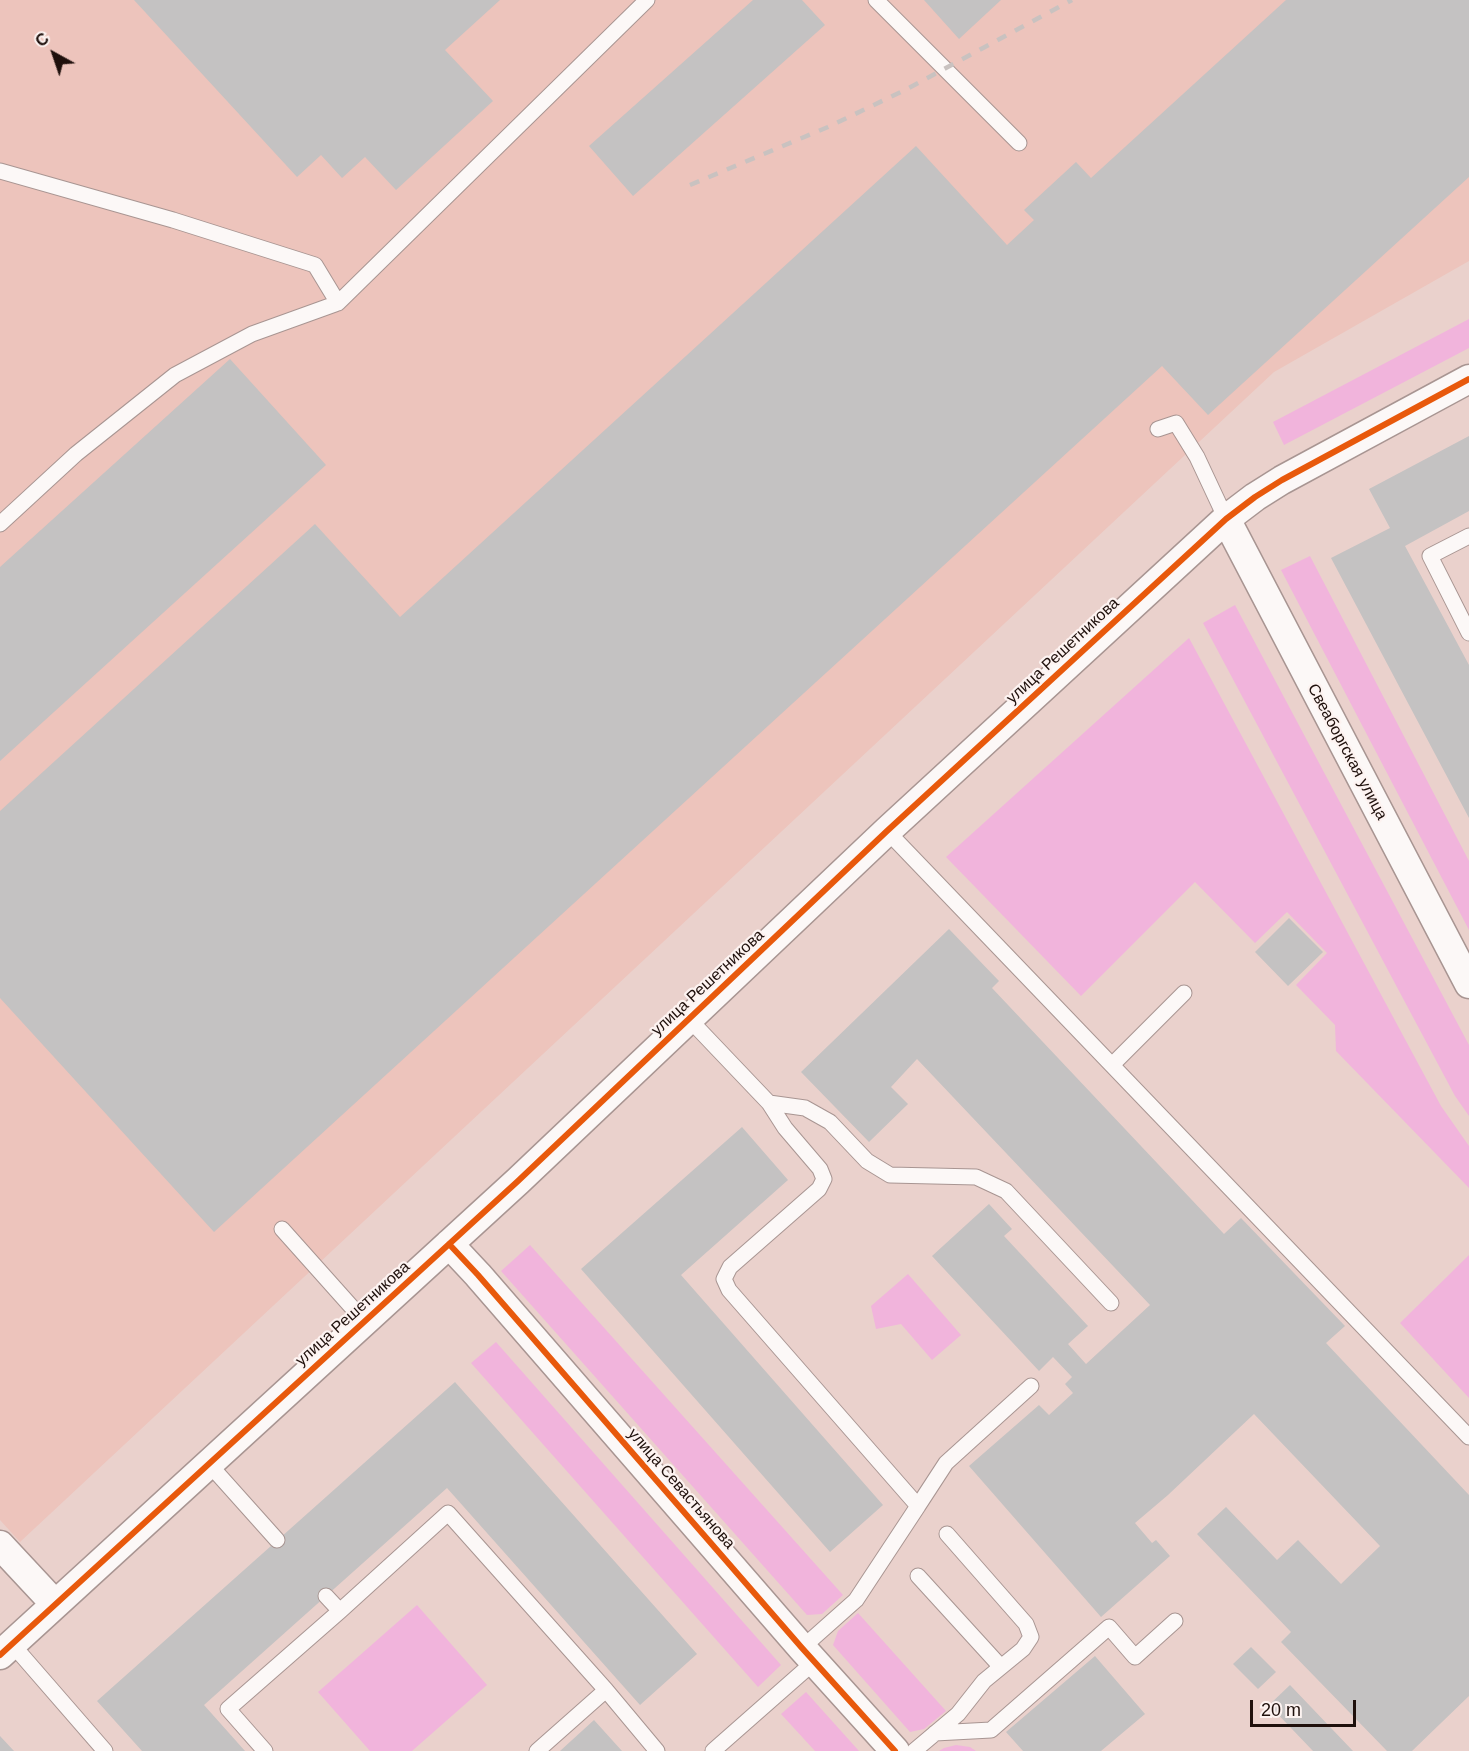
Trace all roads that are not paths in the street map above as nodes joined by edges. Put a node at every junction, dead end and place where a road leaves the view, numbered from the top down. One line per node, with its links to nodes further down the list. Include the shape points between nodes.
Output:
1 (647, 0): 5 (lane)
2 (876, 0): 3 (lane)
3 (1019, 143)
4 (0, 171): 5 (lane, via 315,264)
5 (338, 303): 9 (lane, via 252,334 175,375 76,453)
6 (1469, 379): 8 (street, улица Решетникова, via 1282,480)
7 (1158, 429): 8 (lane, via 1176,423)
8 (1226, 519): 12 (street, улица Решетникова); 13 (street, Свеаборгская улица)
9 (0, 524)
10 (1469, 536): 11 (lane, via 1430,556)
11 (1469, 633)
12 (888, 831): 15 (street, улица Решетникова); 16 (lane)
13 (1469, 984)
14 (1184, 993): 16 (lane)
15 (689, 1019): 17 (lane); 19 (street, улица Решетникова)
16 (1112, 1065): 23 (lane)
17 (769, 1103): 20 (lane, via 805,1108 830,1122 867,1161 890,1175 976,1177 1006,1191); 25 (lane, via 824,1179 819,1189 730,1267 724,1279 729,1290)
18 (282, 1229): 21 (lane)
19 (449, 1244): 21 (street, улица Решетникова); 35 (street, улица Севастьянова)
20 (1111, 1303)
21 (365, 1322): 24 (street, улица Решетникова)
22 (1031, 1386): 25 (lane, via 946,1463)
23 (1469, 1437)
24 (209, 1464): 27 (lane); 31 (street, улица Решетникова)
25 (918, 1506): 35 (lane, via 856,1600)
26 (947, 1534): 36 (lane, via 1026,1624 1030,1637 1023,1649)
27 (277, 1540)
28 (0, 1545): 31 (street)
29 (918, 1576): 36 (lane)
30 (326, 1596): 32 (lane)
31 (55, 1604): 34 (street, улица Решетникова)
32 (340, 1611): 37 (lane, via 448,1513); 40 (lane, via 228,1709)
33 (1175, 1621): 38 (lane, via 1135,1657 1109,1627 991,1730)
34 (6, 1649): 39 (lane)
35 (808, 1655): 43 (lane); 44 (street, улица Севастьянова)
36 (1001, 1667): 38 (lane)
37 (606, 1690): 41 (lane); 42 (lane)
38 (935, 1733): 45 (lane)
39 (105, 1751)
40 (265, 1751)
41 (537, 1751)
42 (657, 1751)
43 (713, 1751)
44 (895, 1751)
45 (914, 1751)

